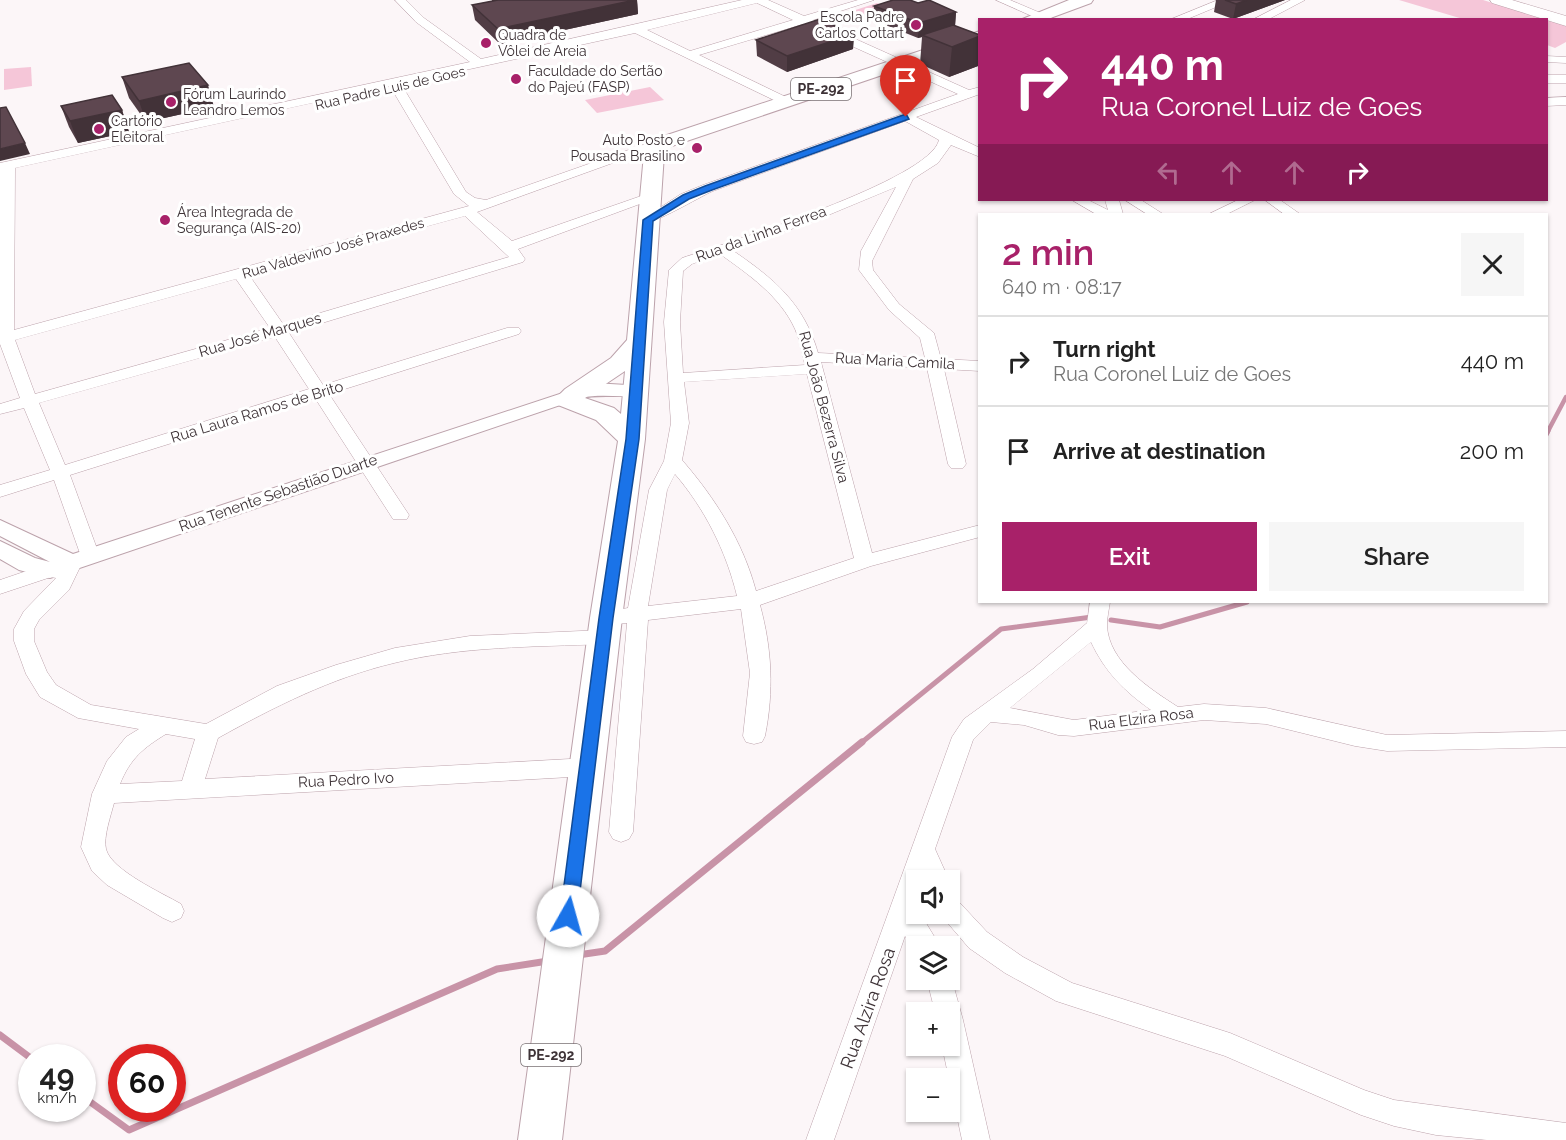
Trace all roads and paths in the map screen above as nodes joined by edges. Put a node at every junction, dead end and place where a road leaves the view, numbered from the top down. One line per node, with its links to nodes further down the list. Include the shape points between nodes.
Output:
1 (400, 0): 20 (street, via 420,20)
2 (757, 0): 14 (street); 15 (street, Rua Padre Luís de Goes)
3 (869, 0): 14 (street)
4 (1001, 0): 10 (street)
5 (1085, 0): 10 (main road)
6 (1228, 0): 11 (street)
7 (1300, 0): 12 (street)
8 (1497, 0): 13 (main road)
9 (1509, 0): 13 (main road)
10 (1040, 18)
11 (1179, 18)
12 (1262, 18)
13 (1566, 19)
14 (802, 20): 17 (street); 21 (street)
15 (640, 29): 17 (street); 20 (street, Rua Padre Luís de Goes); 24 (street, Rua Padre Luís de Goes)
16 (978, 37): 21 (main road, PE-292)
17 (692, 54): 27 (street)
18 (1548, 59): 19 (street)
19 (1566, 60)
20 (477, 62): 24 (street, Rua Padre Luís de Goes)
21 (897, 63): 25 (street); 27 (main road, PE-292)
22 (1548, 79): 23 (street)
23 (1566, 79)
24 (396, 83): 33 (street, Rua Padre Luís de Goes); 40 (street, via 461,194 471,202)
25 (974, 92): 29 (street)
26 (1566, 100): 28 (street)
27 (784, 101): 31 (main road, PE-292)
28 (1548, 102)
29 (906, 117): 30 (street); 46 (street, via 708,188)
30 (946, 138): 32 (street); 34 (street, Rua da Linha Ferrea, via 933,160)
31 (662, 143): 35 (main road, PE-292, via 654,154); 40 (street, Rua Valdevino José Praxedes)
32 (978, 152)
33 (5, 170): 52 (street)
34 (907, 177): 47 (street, Rua da Linha Ferrea); 54 (street, via 865,261 870,277 894,307 926,332)
35 (650, 198): 46 (main road, PE-292); 48 (street, Rua José Marques)
36 (1081, 201): 42 (street)
37 (1134, 201): 43 (street)
38 (1246, 201): 44 (street)
39 (1274, 201): 45 (street)
40 (488, 204): 41 (street, Rua Valdevino José Praxedes)
41 (467, 211): 48 (street); 49 (street, Rua Valdevino José Praxedes)
42 (1103, 213)
43 (1154, 213)
44 (1218, 213)
45 (1292, 213)
46 (648, 220): 53 (main road, PE-292)
47 (723, 249): 55 (street, Rua João Bezerra Silva, via 775,287 791,306 804,330); 57 (street, Rua da Linha Ferrea, via 687,261 676,270 672,322)
48 (514, 252): 50 (street, Rua José Marques)
49 (240, 274): 50 (street); 52 (street, Rua Valdevino José Praxedes)
50 (281, 330): 59 (street); 61 (street, Rua José Marques)
51 (513, 331): 59 (street, Rua Laura Ramos de Brito)
52 (3, 338): 61 (street)
53 (640, 341): 58 (main road, PE-292); 60 (main road, via 620,363)
54 (932, 362): 55 (street, Rua Maria Camila); 56 (street, Rua Maria Camila); 66 (street)
55 (813, 363): 57 (street, Rua Maria Camila); 73 (street, Rua João Bezerra Silva)
56 (978, 366)
57 (675, 378): 64 (street, Rua da Linha Ferrea, via 680,423)
58 (637, 390): 60 (street, Rua Tenente Sebastião Duarte, via 621,397); 63 (main road, PE-292)
59 (318, 392): 65 (street); 67 (street, Rua Laura Ramos de Brito)
60 (566, 398): 63 (main road, via 605,414); 65 (street, Rua Tenente Sebastião Duarte)
61 (29, 400): 62 (street, Rua José Marques); 67 (street)
62 (0, 409)
63 (632, 439): 80 (main road, PE-292)
64 (673, 461): 76 (street, via 714,517 730,547); 78 (street, Rua da Linha Ferrea, via 658,490)
65 (363, 463): 69 (street); 74 (street, Rua Tenente Sebastião Duarte)
66 (957, 464)
67 (60, 473): 68 (street, Rua Laura Ramos de Brito); 74 (street)
68 (0, 491)
69 (400, 515)
70 (0, 526): 74 (street)
71 (978, 532): 73 (street)
72 (0, 549): 74 (street, via 27,564)
73 (866, 561): 76 (street)
74 (70, 566): 75 (street, Rua Tenente Sebastião Duarte); 83 (street, via 62,585 31,616 24,629 24,642 37,674 48,692 86,712)
75 (0, 587)
76 (749, 601): 78 (street); 85 (street, via 761,674)
77 (1100, 603): 79 (street)
78 (638, 616): 80 (street); 90 (street, Rua da Linha Ferrea)
79 (1097, 626): 81 (street); 82 (street, via 1101,645 1123,677)
80 (605, 628): 84 (street, via 395,655 285,692); 87 (main road, PE-292)
81 (987, 714): 82 (street, Rua Elzira Rosa, via 1074,728); 91 (street, Rua Alzira Rosa, via 963,737)
82 (1172, 714): 86 (street, Rua Elzira Rosa, via 1266,716 1388,742)
83 (160, 727): 84 (street); 89 (street, via 125,751)
84 (208, 734): 88 (street)
85 (754, 736)
86 (1566, 739)
87 (588, 767): 88 (street, Rua Pedro Ivo); 99 (main road, PE-292)
88 (191, 789): 89 (street, Rua Pedro Ivo)
89 (104, 794): 93 (street, via 93,847 101,864 116,878)
90 (621, 832)
91 (923, 849): 92 (street); 94 (street, Rua Alzira Rosa)
92 (932, 870)
93 (172, 911)
94 (901, 917): 96 (street); 100 (street, Rua Alzira Rosa)
95 (960, 920): 98 (street, via 978,940 1065,993 1230,1045 1361,1102 1436,1121)
96 (920, 936)
97 (958, 1056): 101 (street)
98 (1566, 1137)
99 (540, 1140)
100 (820, 1140)
101 (976, 1140)

